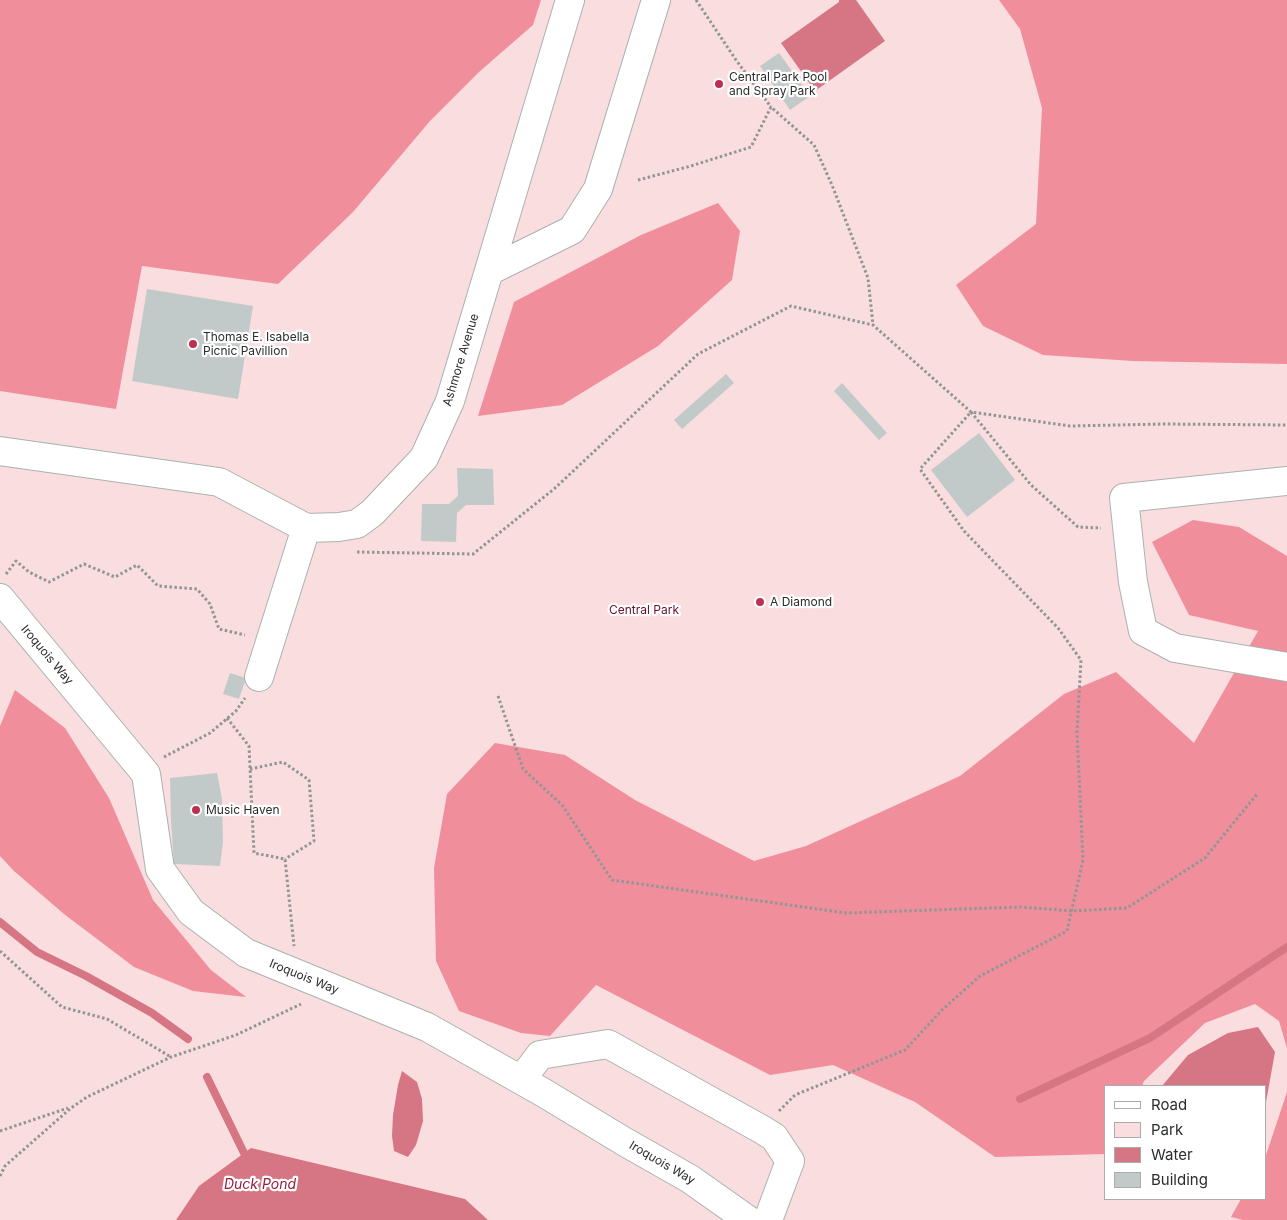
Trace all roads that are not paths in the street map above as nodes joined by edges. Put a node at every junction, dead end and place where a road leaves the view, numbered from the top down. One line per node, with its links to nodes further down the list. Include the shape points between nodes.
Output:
1 (570, 0): 3 (street, Ashmore Avenue)
2 (656, 0): 3 (street, via 598,189 572,230)
3 (489, 271): 6 (street, Ashmore Avenue, via 450,401 424,458 372,513 356,524)
4 (0, 451): 6 (street, via 219,482)
5 (1287, 481): 8 (street, via 1124,498 1142,632 1175,648)
6 (306, 528): 9 (street)
7 (3, 587): 10 (street, Iroquois Way, via 146,774 160,869 191,912 246,953 427,1027)
8 (1287, 667)
9 (259, 677)
10 (521, 1080): 11 (street, Iroquois Way, via 690,1179); 12 (street, via 540,1055 608,1044 774,1136 790,1161)
11 (748, 1220)
12 (768, 1220)

